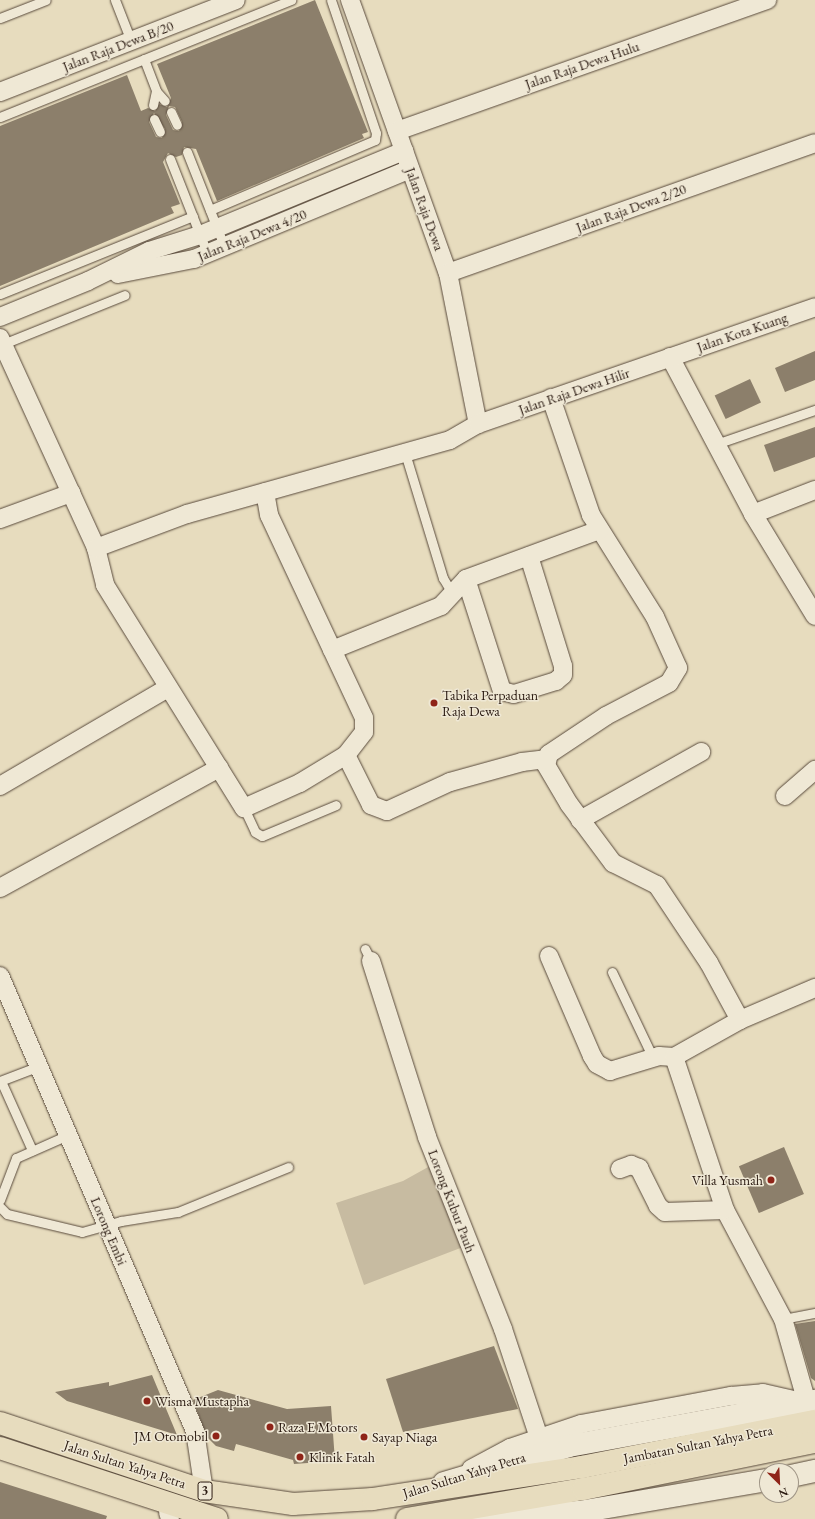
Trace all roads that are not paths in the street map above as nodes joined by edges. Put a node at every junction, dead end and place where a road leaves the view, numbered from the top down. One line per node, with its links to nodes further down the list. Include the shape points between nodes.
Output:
1 (46, 0): 8 (lane)
2 (115, 0): 9 (lane)
3 (236, 0): 9 (street, Jalan Raja Dewa B/20)
4 (291, 0): 10 (lane)
5 (331, 0): 26 (lane, via 376,133 375,140)
6 (350, 0): 19 (street, Jalan Raja Dewa)
7 (767, 0): 19 (street, Jalan Raja Dewa Hulu)
8 (0, 18)
9 (131, 41): 12 (street, Jalan Raja Dewa B/20)
10 (144, 59): 11 (lane); 16 (lane)
11 (156, 91): 13 (lane); 14 (lane)
12 (0, 92)
13 (165, 101)
14 (153, 105)
15 (171, 112): 18 (lane)
16 (0, 116)
17 (154, 119): 20 (lane)
18 (177, 125)
19 (397, 131): 22 (street, Jalan Raja Dewa)
20 (160, 132)
21 (815, 143): 32 (street, Jalan Raja Dewa 2/20)
22 (404, 151): 25 (street, Jalan Raja Dewa); 28 (street, Jalan Raja Dewa 4/20)
23 (187, 152): 26 (lane)
24 (170, 159): 27 (lane)
25 (410, 169): 30 (street, Jalan Raja Dewa 4/20); 32 (street, Jalan Raja Dewa)
26 (210, 210): 28 (lane)
27 (193, 216): 29 (lane); 34 (lane)
28 (217, 228): 29 (street, Jalan Raja Dewa 4/20); 30 (lane)
29 (200, 235): 31 (lane); 33 (street, Jalan Raja Dewa 4/20, via 149,251)
30 (224, 246): 31 (street, Jalan Raja Dewa 4/20)
31 (208, 253): 33 (street, Jalan Raja Dewa 4/20, via 186,261)
32 (448, 273): 42 (street, Jalan Raja Dewa)
33 (88, 281): 37 (street, Jalan Raja Dewa 4/20)
34 (0, 294)
35 (125, 295): 38 (lane)
36 (815, 307): 39 (street, Jalan Kota Kuang)
37 (0, 317)
38 (2, 341): 47 (street)
39 (670, 357): 40 (street, Jalan Raja Dewa Hilir); 43 (street)
40 (552, 398): 42 (street, Jalan Raja Dewa Hilir); 50 (street)
41 (815, 410): 43 (lane)
42 (478, 424): 44 (street, Jalan Raja Dewa Hilir, via 450,440)
43 (716, 444): 48 (street)
44 (405, 453): 46 (street, Jalan Raja Dewa Hilir); 54 (lane, via 444,578)
45 (815, 490): 48 (street)
46 (265, 492): 51 (street, Jalan Raja Dewa Hilir, via 188,514); 56 (street, via 268,516)
47 (71, 493): 49 (street); 51 (street)
48 (753, 514): 55 (street)
49 (0, 519)
50 (599, 530): 52 (street); 60 (street, via 655,617 678,662 677,673 661,688 610,713)
51 (96, 548): 57 (street, via 105,585)
52 (529, 556): 53 (street); 53 (street, via 563,666 563,675 556,681 514,694 502,691)
53 (466, 579): 54 (street)
54 (452, 593): 56 (street, via 447,601 433,610)
55 (815, 616)
56 (332, 650): 59 (street, via 366,726)
57 (168, 688): 61 (street); 63 (street)
58 (701, 752): 67 (street)
59 (346, 755): 60 (street, via 371,805 387,811 450,782 512,764); 66 (street, via 300,783)
60 (546, 759): 67 (street, via 548,770)
61 (219, 768): 66 (street); 68 (street)
62 (815, 770): 64 (street)
63 (0, 786)
64 (785, 796)
65 (336, 805): 66 (lane, via 262,836 255,832)
66 (244, 808)
67 (580, 820): 74 (street, via 619,868 645,876 657,885 709,963)
68 (0, 888)
69 (368, 955): 91 (street, Lorong Kubur Pauh, via 427,1137 503,1329)
70 (549, 956): 76 (street, via 597,1064 610,1071)
71 (612, 972): 76 (lane)
72 (0, 976): 77 (street, Lorong Embi)
73 (815, 988): 74 (street)
74 (740, 1020): 75 (street)
75 (674, 1057): 76 (street); 85 (street)
76 (653, 1058)
77 (39, 1066): 78 (lane); 79 (street, Lorong Embi)
78 (1, 1081): 80 (lane)
79 (68, 1135): 80 (lane); 86 (street, Lorong Embi)
80 (32, 1150): 83 (lane, via 14,1161)
81 (288, 1167): 86 (lane, via 178,1212)
82 (620, 1169): 85 (street, via 631,1165 639,1168 658,1206 665,1212)
83 (0, 1200)
84 (0, 1207): 86 (lane, via 7,1214 77,1232)
85 (725, 1210): 88 (street)
86 (107, 1225): 98 (street, Lorong Embi, via 195,1430)
87 (815, 1313): 88 (lane)
88 (783, 1319): 89 (street)
89 (812, 1408): 91 (street, via 763,1393 731,1396 581,1424); 96 (main road, Jalan Sultan Yahya Petra / 3, via 569,1446); 100 (highway, Jambatan Sultan Yahya Petra, via 582,1467)
90 (0, 1423): 98 (highway, Jalan Sultan Yahya Petra / 3)
91 (539, 1438): 96 (street, via 504,1451)
92 (815, 1442): 104 (highway, Jambatan Sultan Yahya Petra, via 583,1489)
93 (0, 1448): 99 (highway, Jalan Sultan Yahya Petra / 3)
94 (815, 1471): 95 (main road)
95 (799, 1474)
96 (448, 1481): 100 (main road, Jalan Sultan Yahya Petra / 3)
97 (759, 1481): 102 (main road, via 579,1512)
98 (204, 1490): 100 (highway, Jalan Sultan Yahya Petra / 3, via 293,1504 373,1499)
99 (130, 1491): 101 (main road); 103 (highway, Jalan Sultan Yahya Petra / 3)
100 (419, 1492)
101 (172, 1517)
102 (474, 1518): 105 (main road)
103 (216, 1519)
104 (407, 1519)
105 (450, 1519)

